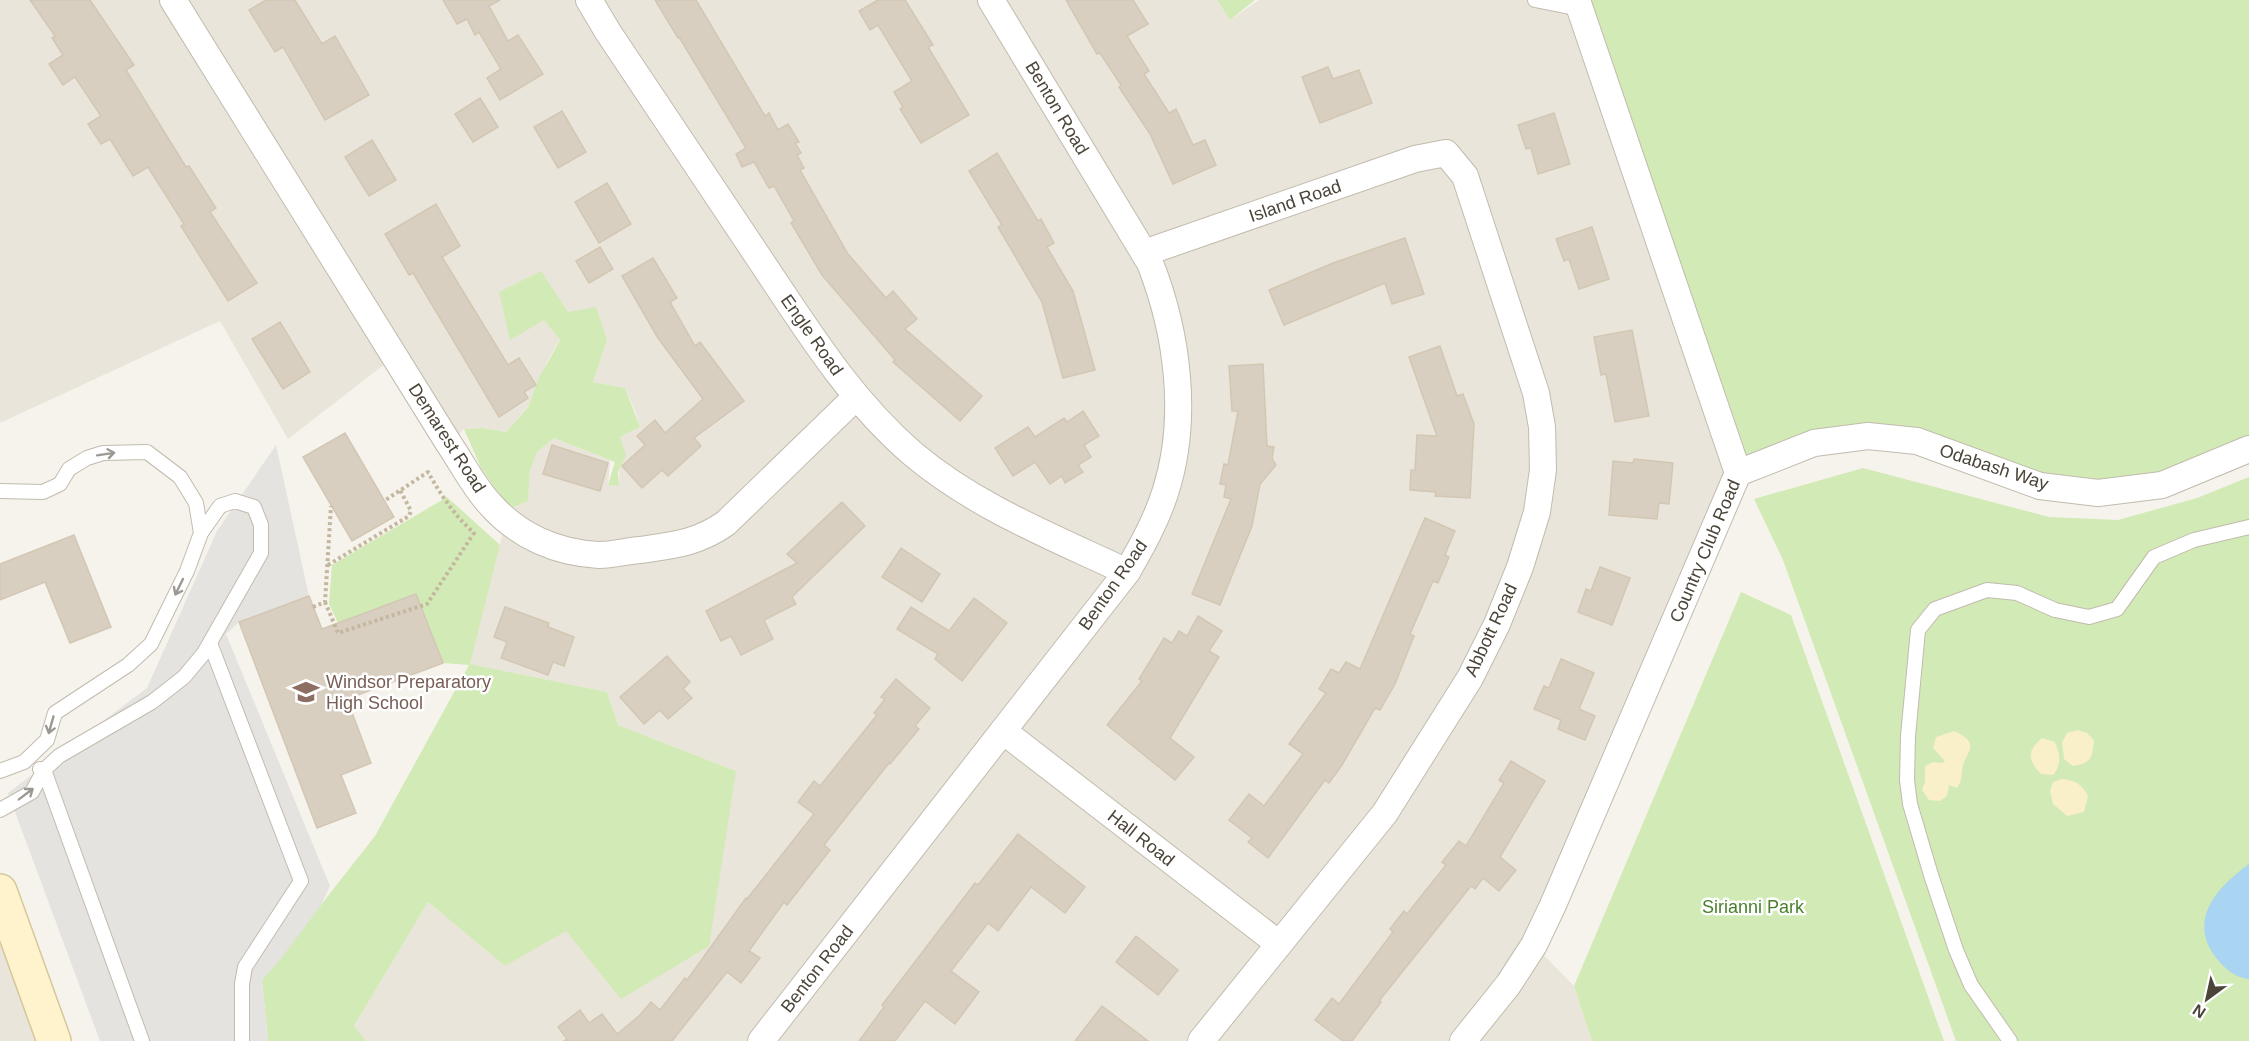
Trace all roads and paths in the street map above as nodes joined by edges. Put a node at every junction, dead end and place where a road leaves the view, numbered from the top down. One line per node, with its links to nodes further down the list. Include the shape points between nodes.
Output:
1 (173, 0): 8 (street, Demarest Road, via 489,504 540,542 602,555 685,544 710,535)
2 (589, 0): 8 (street, Engle Road, via 817,345)
3 (991, 0): 7 (street, Benton Road)
4 (1535, 0): 5 (lane)
5 (1579, 4): 10 (street, Country Club Road)
6 (1446, 153): 7 (street, Island Road, via 1415,159); 28 (street, Abbott Road, via 1466,176 1536,393 1543,470 1537,512 1516,577 1470,678 1385,813)
7 (1144, 253): 18 (street, Benton Road, via 1161,291 1174,350 1176,448 1166,492 1149,535)
8 (856, 397): 18 (street, Engle Road, via 913,454 954,485 998,511)
9 (2249, 449): 10 (street, Odabash Way, via 2162,485 2098,494 2040,486 1917,441 1868,436 1814,443)
10 (1738, 473): 34 (street, Country Club Road, via 1549,915 1508,985)
11 (0, 490): 16 (lane, one-way to 16, via 43,492 60,484 69,469 87,458 113,452 147,452 180,477 196,503)
12 (400, 490): 13 (path); 17 (path, via 411,511 409,516); 19 (path, via 428,472 448,506 474,533 427,604 338,633)
13 (384, 501)
14 (331, 506): 17 (path)
15 (2249, 527): 35 (lane, via 2194,540 2154,557 2117,609 2089,617 2055,610 2017,593 1987,590 1935,609 1918,630 1908,736 1910,804 1960,959 1971,985)
16 (201, 533): 21 (lane, via 220,506 235,501 254,507 261,525 261,553); 23 (lane, one-way to 23, via 151,644 128,665 55,713 47,740)
17 (328, 565): 19 (path)
18 (1127, 572): 22 (street, Benton Road)
19 (326, 602): 20 (path)
20 (314, 607)
21 (210, 643): 24 (lane, via 184,677 152,702 58,756); 31 (lane, via 301,881 245,967)
22 (1003, 731): 28 (street, Hall Road); 32 (street, Benton Road)
23 (24, 762): 24 (lane); 25 (lane)
24 (44, 770): 26 (lane, one-way to 24, via 32,792); 30 (lane)
25 (0, 771)
26 (0, 810)
27 (0, 891): 29 (street)
28 (1279, 944): 33 (street, Abbott Road)
29 (54, 1041)
30 (142, 1041)
31 (242, 1041)
32 (761, 1041)
33 (1201, 1041)
34 (1463, 1041)
35 (2010, 1041)

